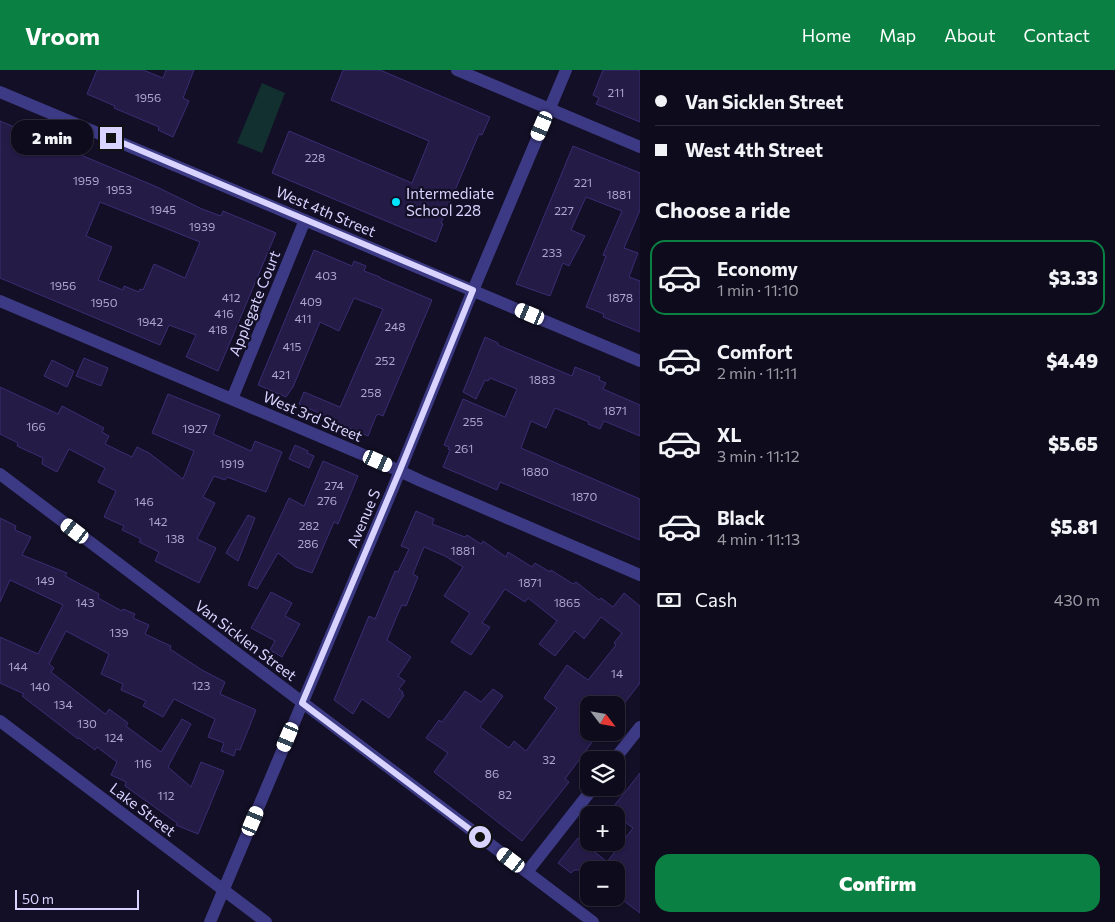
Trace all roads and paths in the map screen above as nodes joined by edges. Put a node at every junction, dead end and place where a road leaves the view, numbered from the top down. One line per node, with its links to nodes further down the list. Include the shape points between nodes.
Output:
1 (457, 70): 4 (street)
2 (566, 70): 4 (street, Avenue S)
3 (0, 92): 6 (street, West 4th Street)
4 (549, 109): 5 (street); 7 (street, Avenue S)
5 (640, 147)
6 (305, 220): 7 (street, West 4th Street); 10 (street, Applegate Court)
7 (473, 290): 9 (street, West 4th Street); 11 (street, Avenue S)
8 (0, 301): 10 (street, West 3rd Street)
9 (640, 360)
10 (232, 399): 11 (street, West 3rd Street)
11 (400, 470): 13 (street, West 3rd Street); 14 (street, Avenue S)
12 (0, 474): 14 (street, Van Sicklen Street)
13 (640, 575)
14 (302, 703): 19 (street, Van Sicklen Street); 20 (street, Avenue S)
15 (0, 721): 20 (street, Lake Street)
16 (640, 727): 17 (street)
17 (621, 751)
18 (587, 796): 19 (street)
19 (527, 872): 23 (street, Van Sicklen Street)
20 (224, 891): 21 (street, Avenue S); 22 (street, Lake Street)
21 (210, 922)
22 (266, 922)
23 (593, 922)

